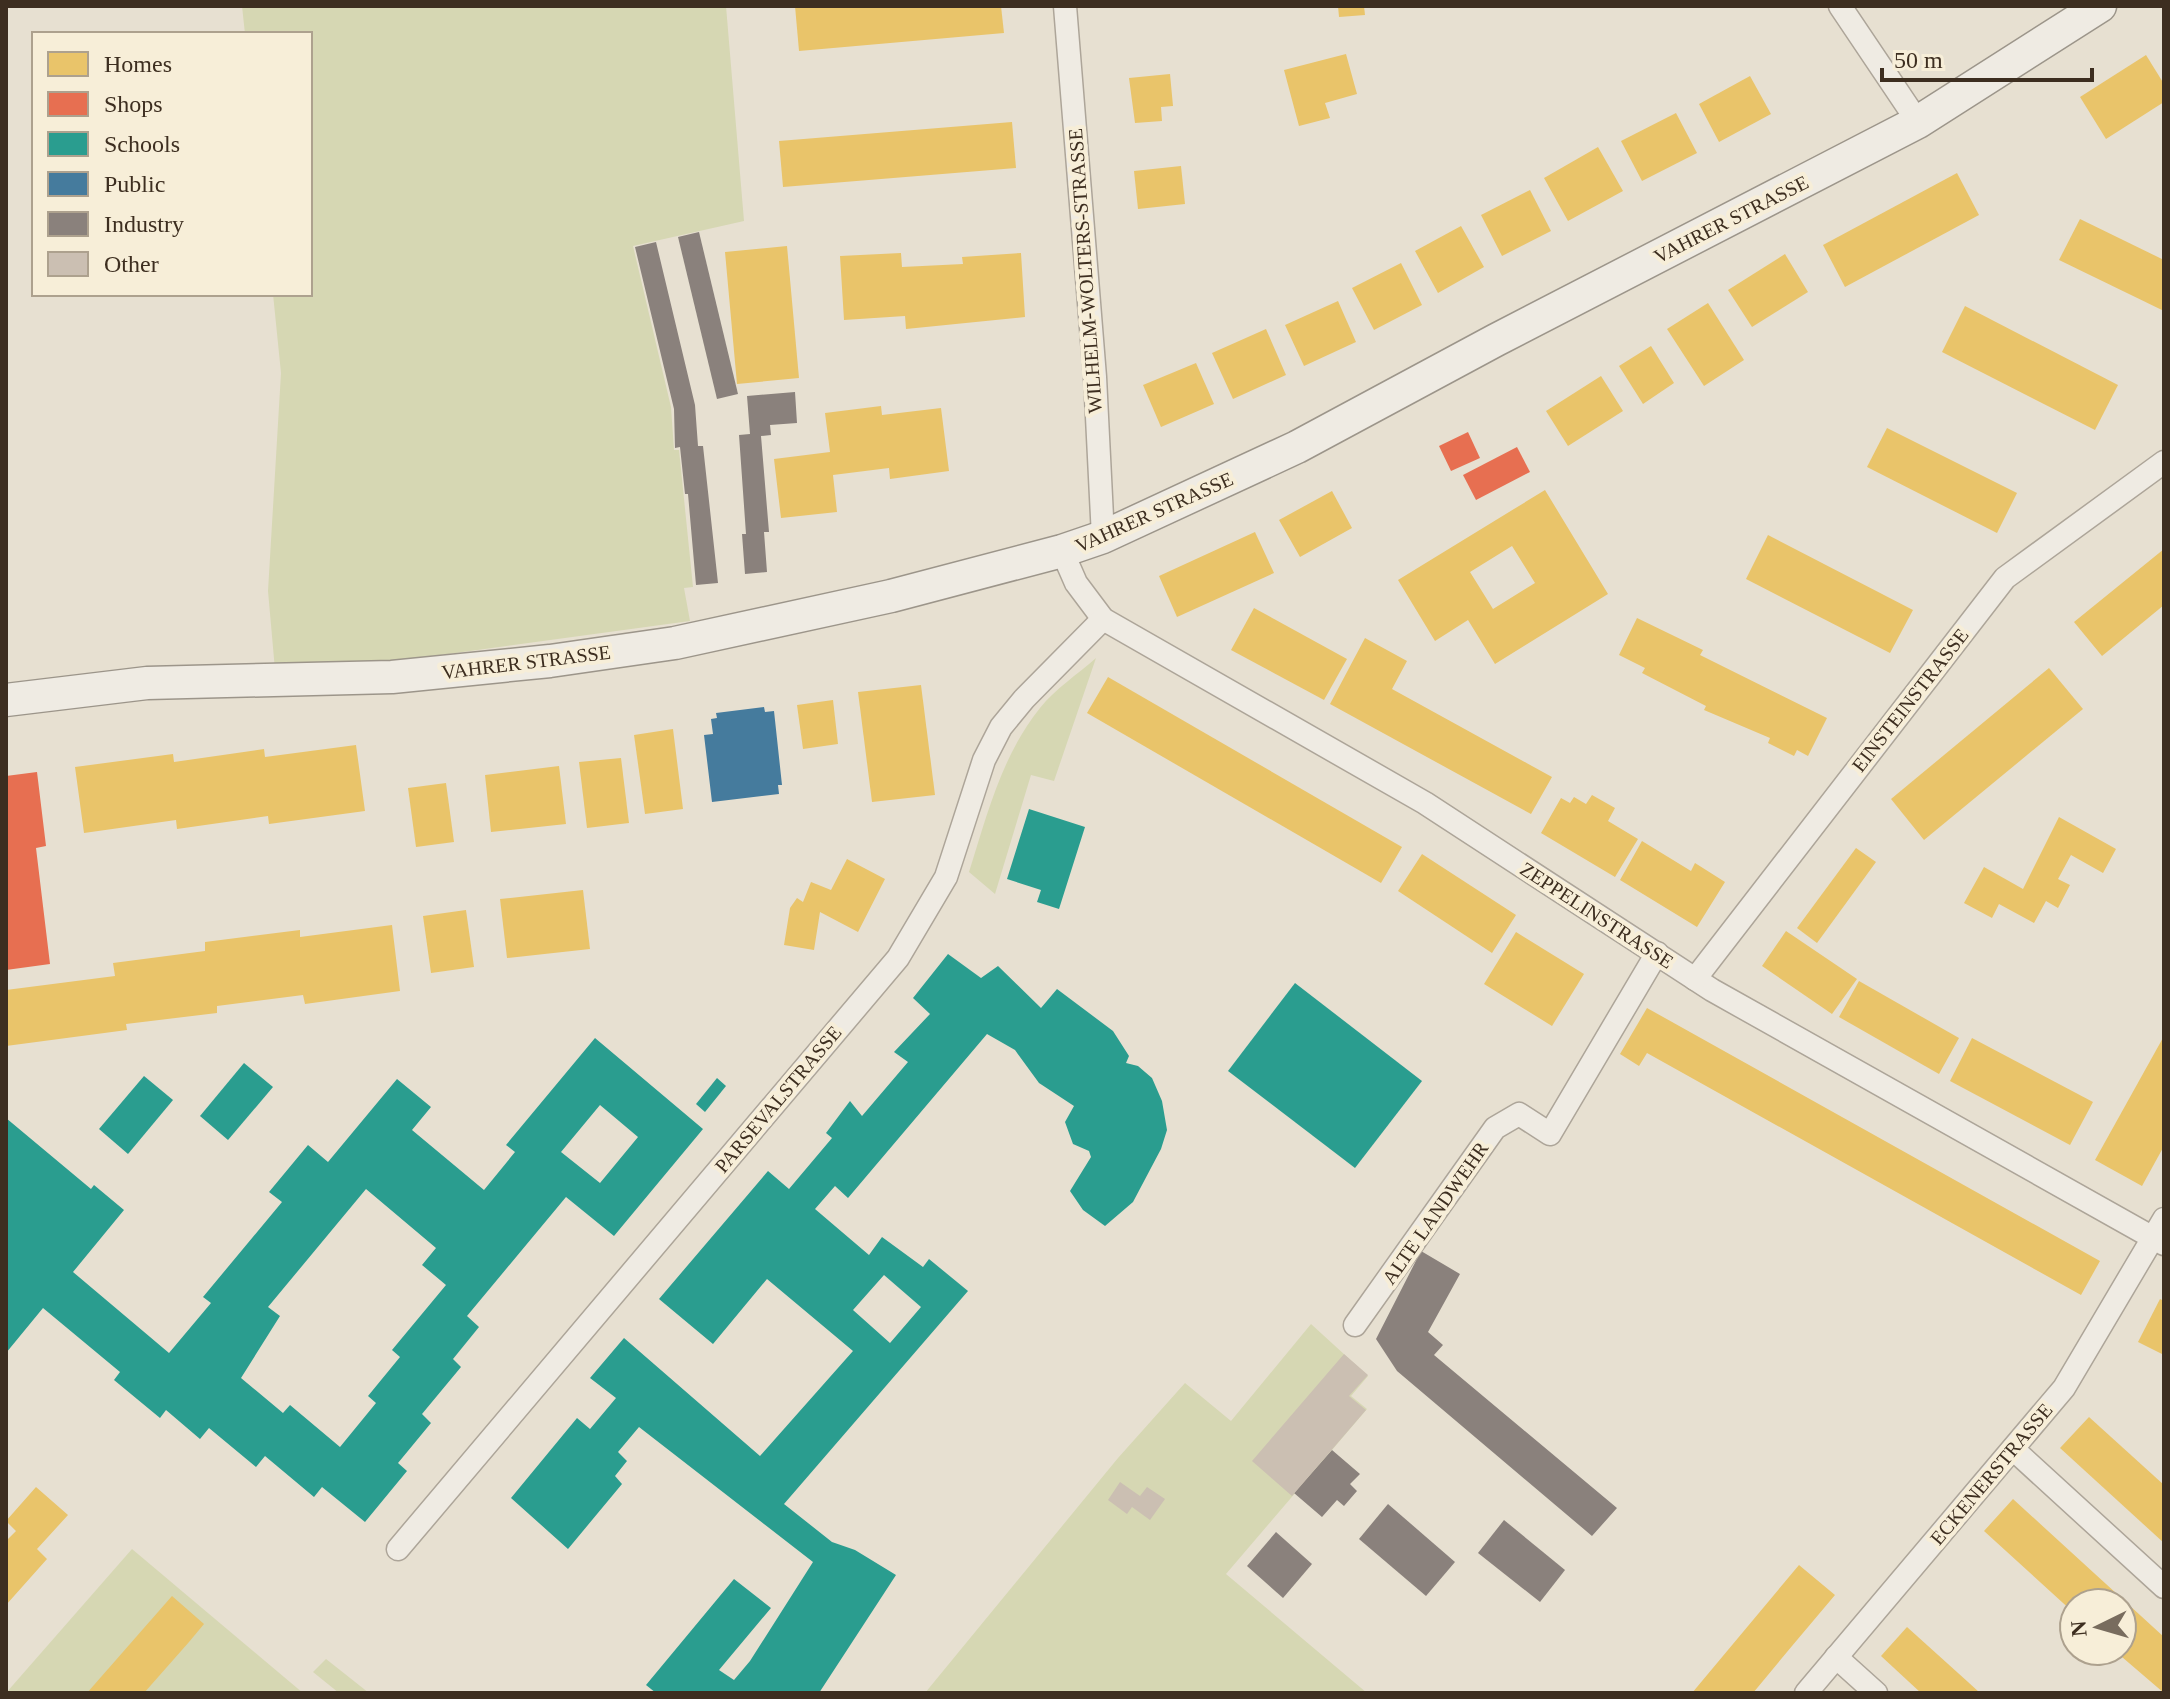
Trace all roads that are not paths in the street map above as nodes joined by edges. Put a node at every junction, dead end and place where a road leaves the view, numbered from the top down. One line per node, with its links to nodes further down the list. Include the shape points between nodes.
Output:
1 (1065, 6): 6 (street, WILHELM-WOLTERS-STRASSE)
2 (1840, 6): 4 (street)
3 (2100, 6): 4 (main road, VAHRER STRASSE)
4 (1918, 122): 6 (main road, VAHRER STRASSE, via 1297,447)
5 (2164, 462): 11 (street, EINSTEINSTRASSE, via 2005,578)
6 (1103, 537): 7 (main road, VAHRER STRASSE)
7 (1062, 551): 8 (street, ZEPPELINSTRASSE, via 1076,583); 9 (main road, VAHRER STRASSE, via 861,603 675,643 550,661 392,677 147,683)
8 (1103, 619): 10 (street, ZEPPELINSTRASSE, via 1425,803); 15 (street, PARSEVALSTRASSE, via 1001,727 984,760 946,877 898,958)
9 (6, 700)
10 (1657, 953): 11 (street, ZEPPELINSTRASSE); 13 (street, ALTE LANDWEHR, via 1550,1134 1519,1114 1495,1128)
11 (1695, 979): 12 (street, ZEPPELINSTRASSE)
12 (2160, 1234): 14 (street, ECKENERSTRASSE, via 2064,1388)
13 (1355, 1325)
14 (2013, 1449): 16 (street); 17 (street, ECKENERSTRASSE)
15 (398, 1549)
16 (2164, 1587)
17 (1836, 1657): 18 (street, ECKENERSTRASSE); 19 (street)
18 (1806, 1693)
19 (1876, 1693)

